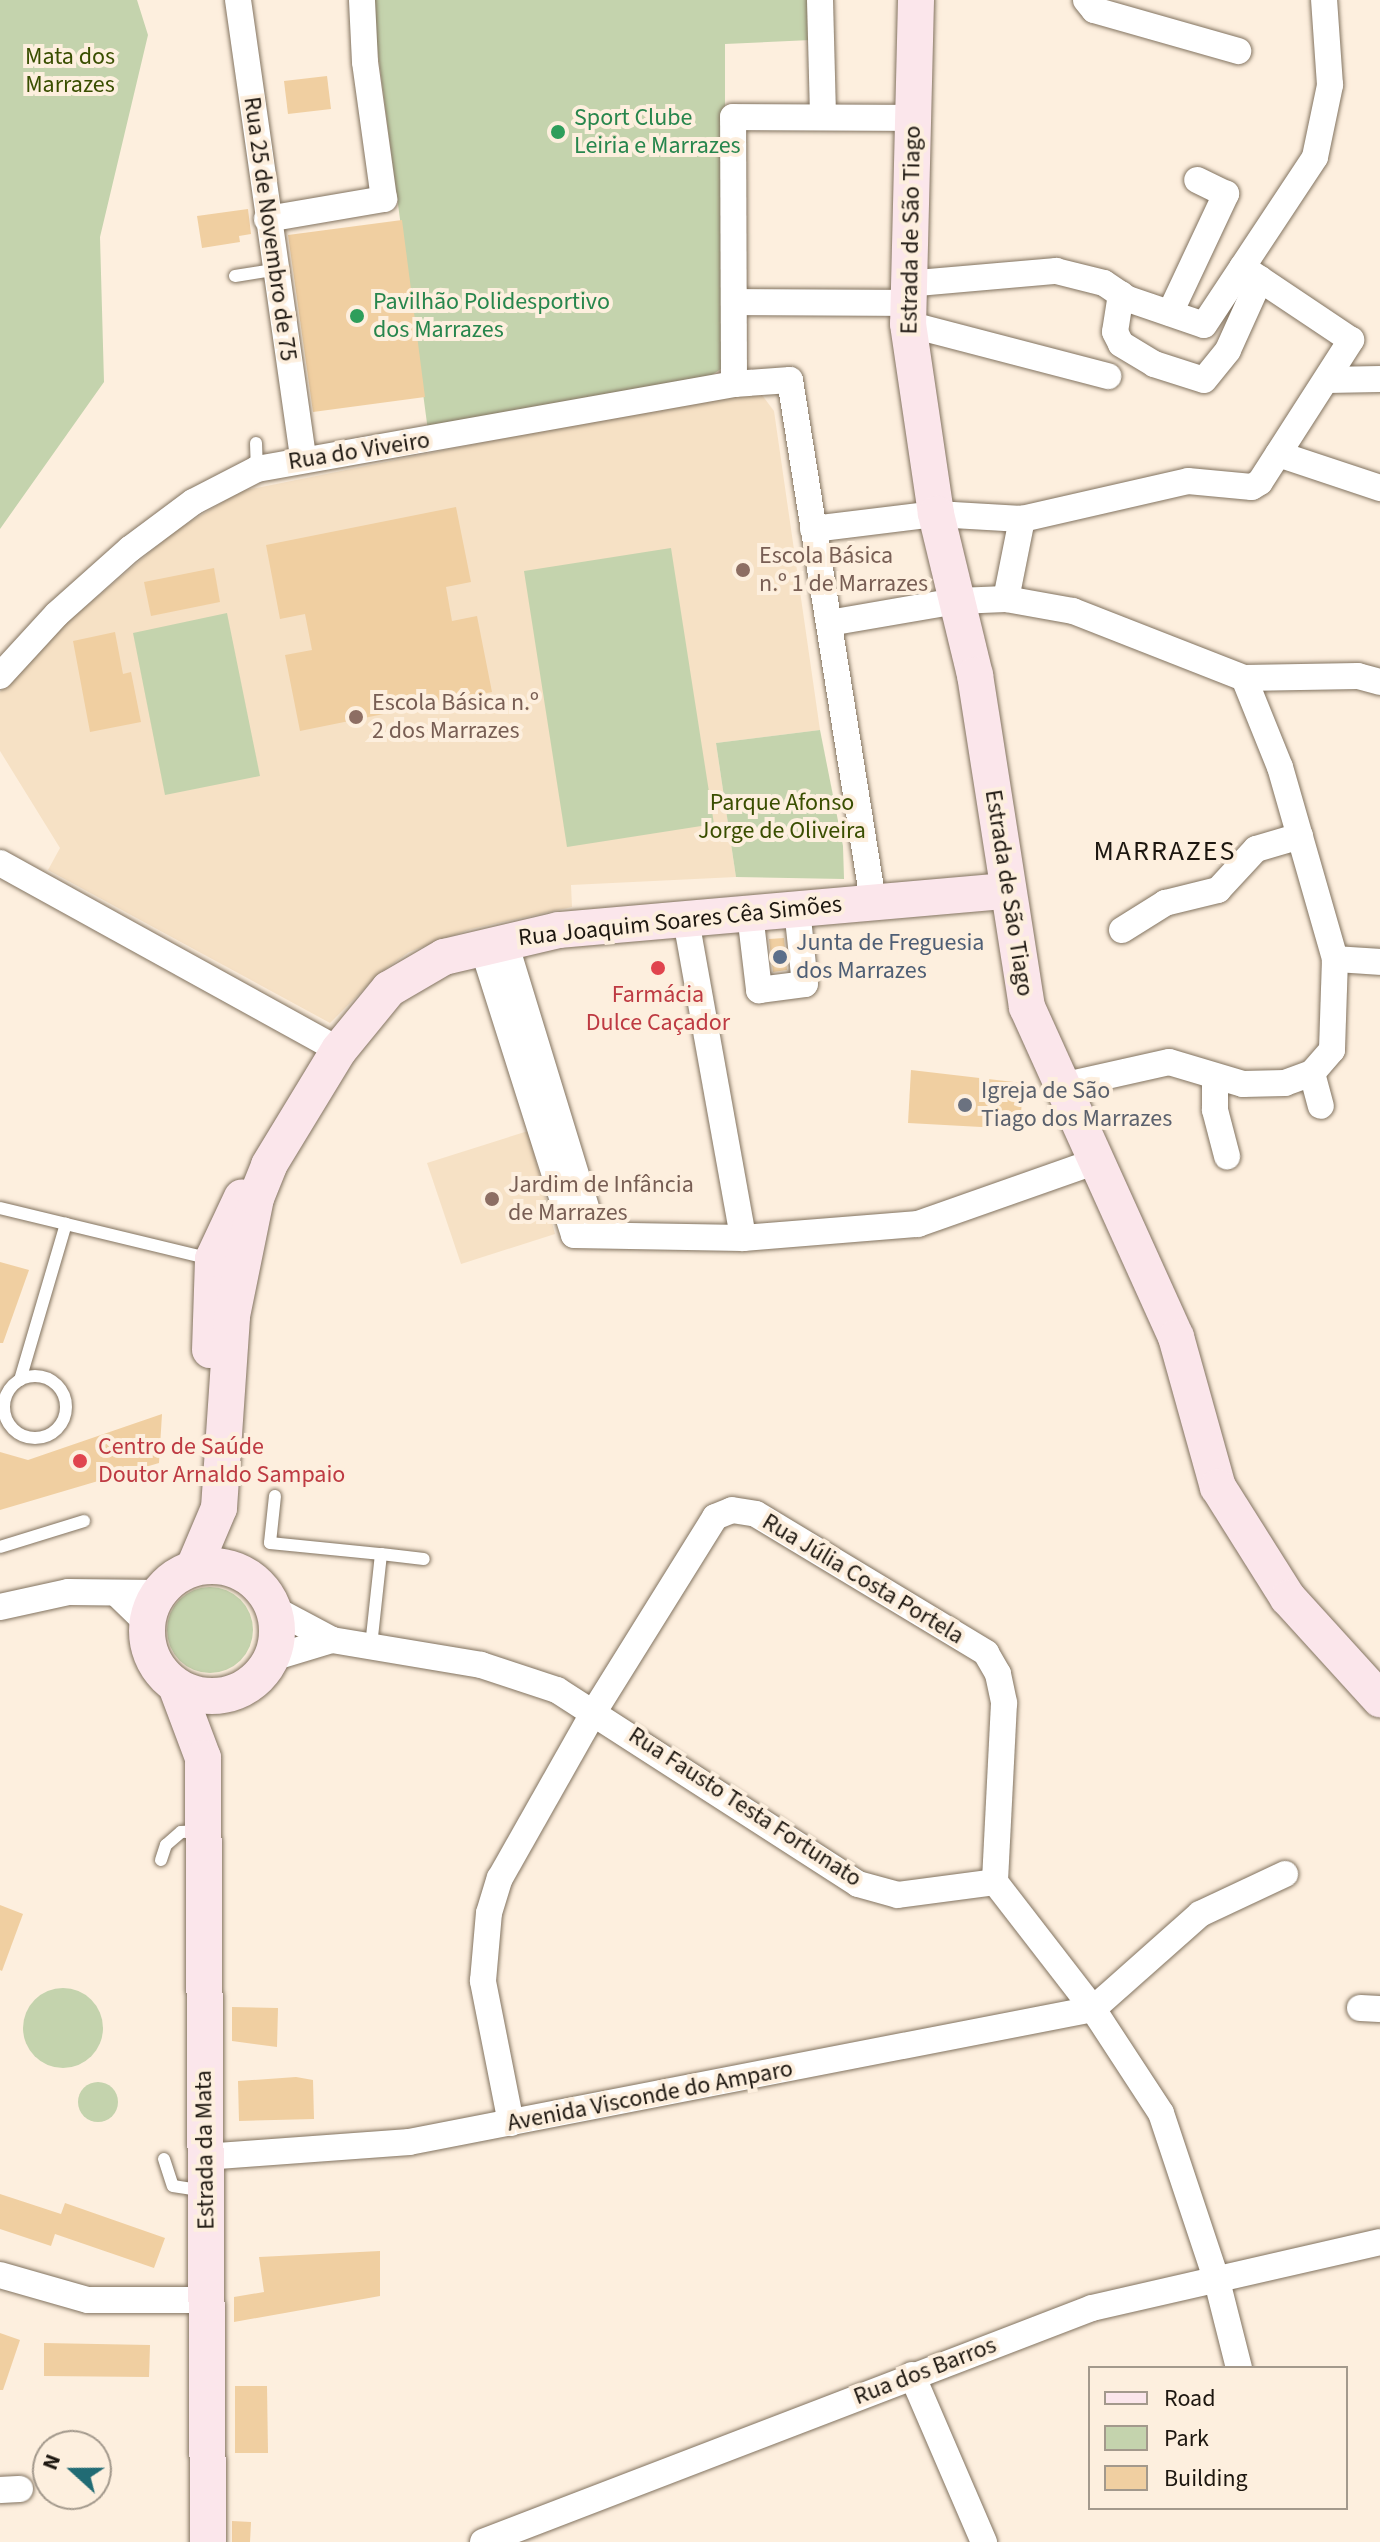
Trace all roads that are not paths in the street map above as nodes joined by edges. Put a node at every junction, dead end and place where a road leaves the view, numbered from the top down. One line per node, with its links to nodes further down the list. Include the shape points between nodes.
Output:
1 (238, 0): 11 (street, Rua 25 de Novembro de 75)
2 (362, 0): 11 (street, via 384,199)
3 (820, 0): 8 (street)
4 (916, 0): 9 (main road, Estrada de São Tiago)
5 (1086, 0): 7 (street, via 1094,10)
6 (1324, 0): 13 (street, via 1330,85 1315,157)
7 (1238, 51)
8 (823, 116): 9 (street); 16 (street, via 733,117)
9 (912, 118): 17 (main road, Estrada de São Tiago)
10 (1197, 180): 18 (street, via 1226,194)
11 (267, 219): 12 (street, Rua 25 de Novembro de 75)
12 (274, 270): 14 (lane); 24 (street, Rua 25 de Novembro de 75)
13 (1251, 273): 15 (street, via 1228,350 1204,380 1154,364 1121,344 1115,332); 18 (street, via 1204,325); 21 (street, via 1351,340)
14 (235, 276)
15 (1121, 294): 17 (street, via 1104,283 1056,271); 18 (street)
16 (735, 302): 17 (street); 22 (street)
17 (906, 303): 19 (street); 26 (main road, Estrada de São Tiago)
18 (1170, 313)
19 (1108, 376)
20 (1380, 379): 21 (street)
21 (1327, 380): 23 (street)
22 (734, 384): 24 (street, Rua do Viveiro, via 423,442); 28 (street, Rua do Viveiro, via 790,380)
23 (1278, 454): 25 (street); 27 (street, via 1252,487 1188,481)
24 (303, 457): 32 (street, Rua do Viveiro, via 256,456 130,549 57,614)
25 (1380, 488)
26 (936, 514): 27 (street); 28 (street); 30 (main road, Estrada de São Tiago)
27 (1022, 519): 29 (street)
28 (813, 529): 31 (street)
29 (1006, 599): 30 (street); 33 (street, via 1073,611)
30 (957, 601): 31 (street); 37 (main road, Estrada de São Tiago, via 975,675)
31 (829, 623): 38 (street)
32 (0, 676)
33 (1244, 678): 34 (street, via 1358,676); 35 (street)
34 (1380, 682)
35 (1300, 836): 42 (street, via 1256,849 1218,890 1165,903); 44 (street)
36 (0, 863): 46 (street)
37 (1005, 891): 38 (main road, Rua Joaquim Soares Cêa Simões); 49 (main road, Estrada de São Tiago, via 1027,1007)
38 (873, 901): 39 (main road, Rua Joaquim Soares Cêa Simões)
39 (797, 909): 40 (main road, Rua Joaquim Soares Cêa Simões); 40 (street, via 805,984 759,990)
40 (750, 914): 41 (main road, Rua Joaquim Soares Cêa Simões)
41 (686, 920): 43 (main road, Rua Joaquim Soares Cêa Simões); 55 (street)
42 (1122, 930)
43 (493, 942): 46 (main road, Rua Joaquim Soares Cêa Simões, via 403,977 374,1003); 55 (street, via 574,1235)
44 (1335, 959): 45 (street); 47 (street, via 1336,1032 1332,1050)
45 (1380, 962)
46 (339, 1050): 56 (main road, Rua Joaquim Soares Cêa Simões, via 269,1165 230,1214)
47 (1312, 1073): 48 (street, via 1263,1085); 50 (street)
48 (1215, 1077): 49 (street, via 1169,1062); 51 (street, via 1215,1110)
49 (1062, 1086): 52 (main road, Estrada de São Tiago)
50 (1321, 1106)
51 (1227, 1156)
52 (1100, 1160): 55 (street, via 918,1224); 74 (main road, Estrada de São Tiago, via 1176,1337 1218,1487 1288,1598)
53 (0, 1208): 54 (lane)
54 (66, 1224): 56 (lane); 57 (lane)
55 (743, 1238)
56 (225, 1266): 59 (main road, Rua Joaquim Soares Cêa Simões)
57 (20, 1380): 57 (lane, via 4,1399 6,1420 31,1438 51,1434 67,1409 61,1389 45,1377)
58 (275, 1496): 62 (lane, via 270,1543)
59 (219, 1508): 64 (main road, Rua Joaquim Soares Cêa Simões); 65 (main road, Rua Joaquim Soares Cêa Simões)
60 (84, 1521): 61 (lane)
61 (0, 1547)
62 (381, 1554): 63 (lane); 70 (lane)
63 (424, 1559)
64 (194, 1567): 65 (main road, via 219,1565); 67 (main road)
65 (252, 1579): 68 (main road)
66 (2, 1600): 67 (street, via 116,1593)
67 (152, 1608): 72 (main road, via 152,1659)
68 (274, 1609): 69 (street); 71 (main road, via 277,1642)
69 (332, 1640): 70 (street, Rua Fausto Testa Fortunato); 71 (street)
70 (371, 1646): 75 (street, Rua Fausto Testa Fortunato, via 520,1675)
71 (272, 1658): 73 (main road)
72 (176, 1686): 73 (main road, via 209,1697); 76 (main road, Estrada da Mata)
73 (242, 1689): 76 (main road, Estrada da Mata)
74 (1380, 1699)
75 (595, 1710): 80 (street, Rua Fausto Testa Fortunato, via 858,1884 898,1895); 80 (street, Rua Júlia Costa Portela, via 715,1517 732,1510 756,1514 986,1653 998,1674 1004,1703); 82 (street, Rua Júlia Costa Portela, via 515,1844 489,1913 483,1981)
76 (203, 1758): 77 (main road, Estrada da Mata)
77 (203, 1830): 78 (lane, via 181,1832 166,1845); 84 (main road, Estrada da Mata)
78 (161, 1860)
79 (1285, 1874): 81 (street, via 1200,1914)
80 (995, 1882): 81 (street)
81 (1093, 2009): 82 (street, Avenida Visconde do Amparo); 87 (street, via 1161,2113)
82 (511, 2123): 84 (street, Avenida Visconde do Amparo)
83 (164, 2159): 84 (lane, via 173,2186)
84 (205, 2174): 88 (main road, Estrada da Mata)
85 (1380, 2242): 87 (street, Rua dos Barros)
86 (0, 2275): 88 (street, via 88,2300)
87 (1217, 2281): 89 (street); 90 (street, Rua dos Barros, via 1092,2308)
88 (206, 2300): 91 (main road, Estrada da Mata)
89 (1238, 2366)
90 (912, 2375): 92 (street, Rua dos Barros); 93 (street)
91 (208, 2542)
92 (485, 2542)
93 (984, 2542)

